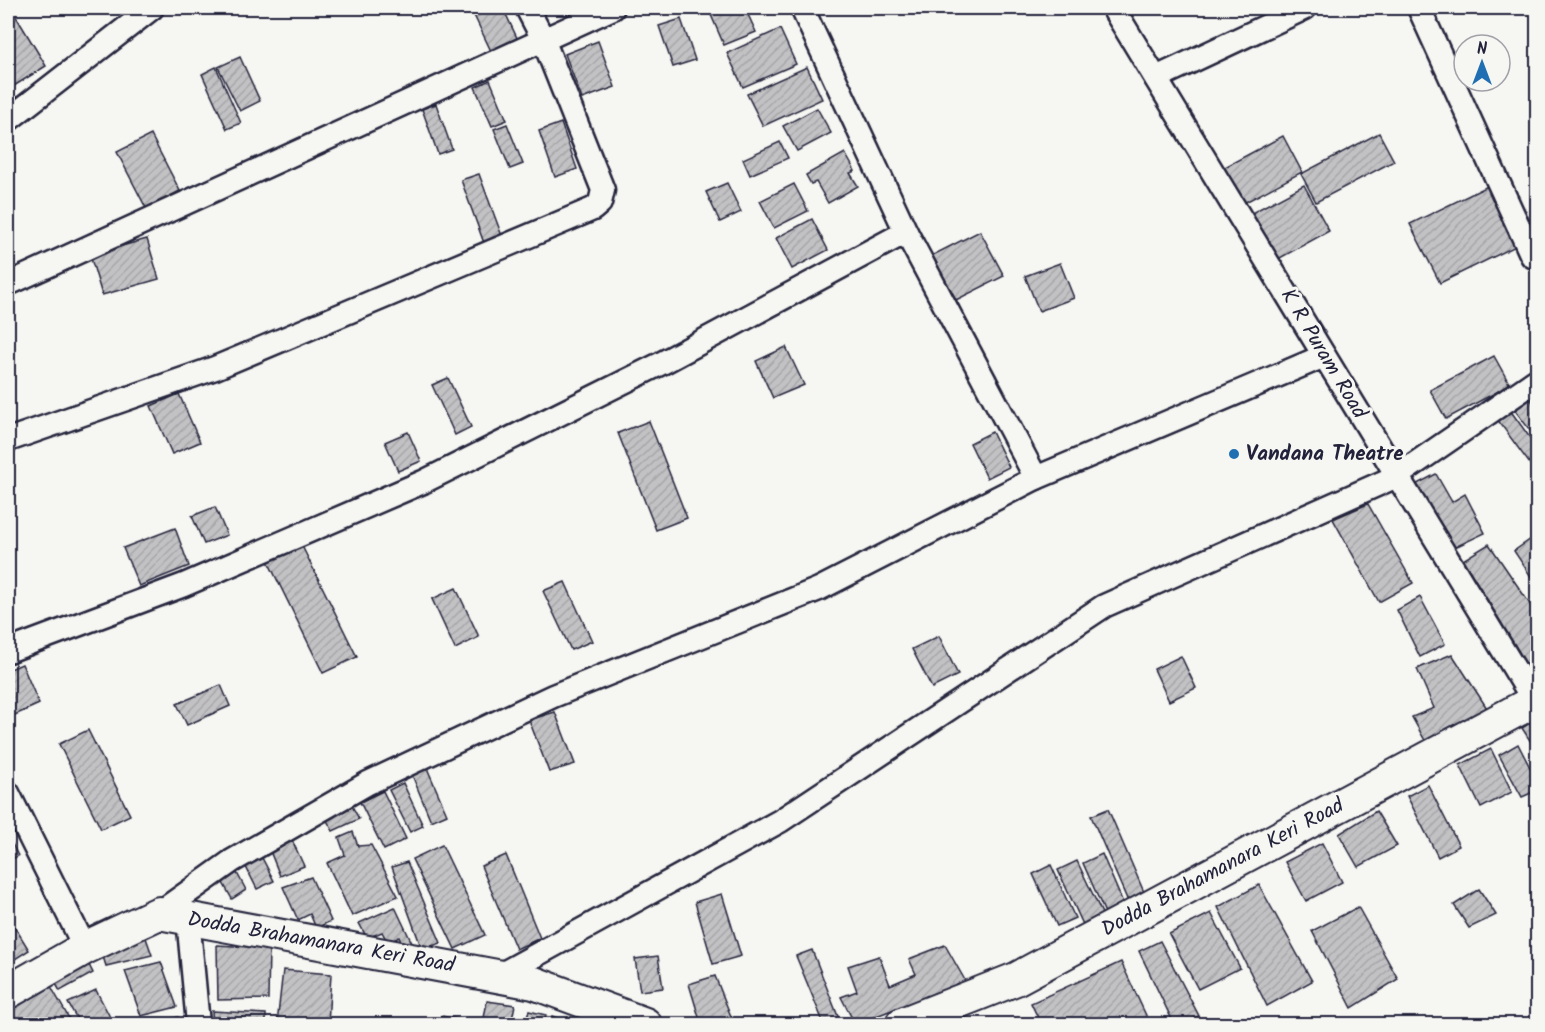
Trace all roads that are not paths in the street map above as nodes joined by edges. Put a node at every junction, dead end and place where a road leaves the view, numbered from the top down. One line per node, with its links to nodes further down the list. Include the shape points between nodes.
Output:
1 (152, 8): 10 (street)
2 (527, 8): 8 (street)
3 (613, 8): 8 (street)
4 (802, 8): 11 (street)
5 (1113, 8): 9 (street, K R Puram Road)
6 (1305, 8): 9 (street)
7 (1419, 8): 12 (street)
8 (543, 39): 13 (street); 16 (street, via 603,190 600,203 593,209 215,368)
9 (1156, 78): 14 (street, K R Puram Road)
10 (8, 120)
11 (906, 232): 18 (street); 19 (street, via 662,363 423,482 184,585)
12 (1532, 256)
13 (8, 284)
14 (1324, 356): 17 (street, K R Puram Road); 18 (street)
15 (1538, 379): 17 (street)
16 (8, 440)
17 (1397, 476): 20 (street, K R Puram Road); 24 (street, via 1104,606 780,821)
18 (1036, 478): 22 (street, via 819,589 553,696 368,783 232,861)
19 (8, 651)
20 (1536, 700): 28 (street, Dodda Brahamanara Keri Road, via 1016,980)
21 (8, 793): 23 (street)
22 (174, 916): 23 (street, Dodda Brahamanara Keri Road); 24 (street, Dodda Brahamanara Keri Road); 26 (street)
23 (85, 948): 25 (street, Dodda Brahamanara Keri Road)
24 (498, 975): 27 (street, Dodda Brahamanara Keri Road, via 534,983)
25 (8, 993)
26 (198, 1024)
27 (645, 1024)
28 (902, 1024)

